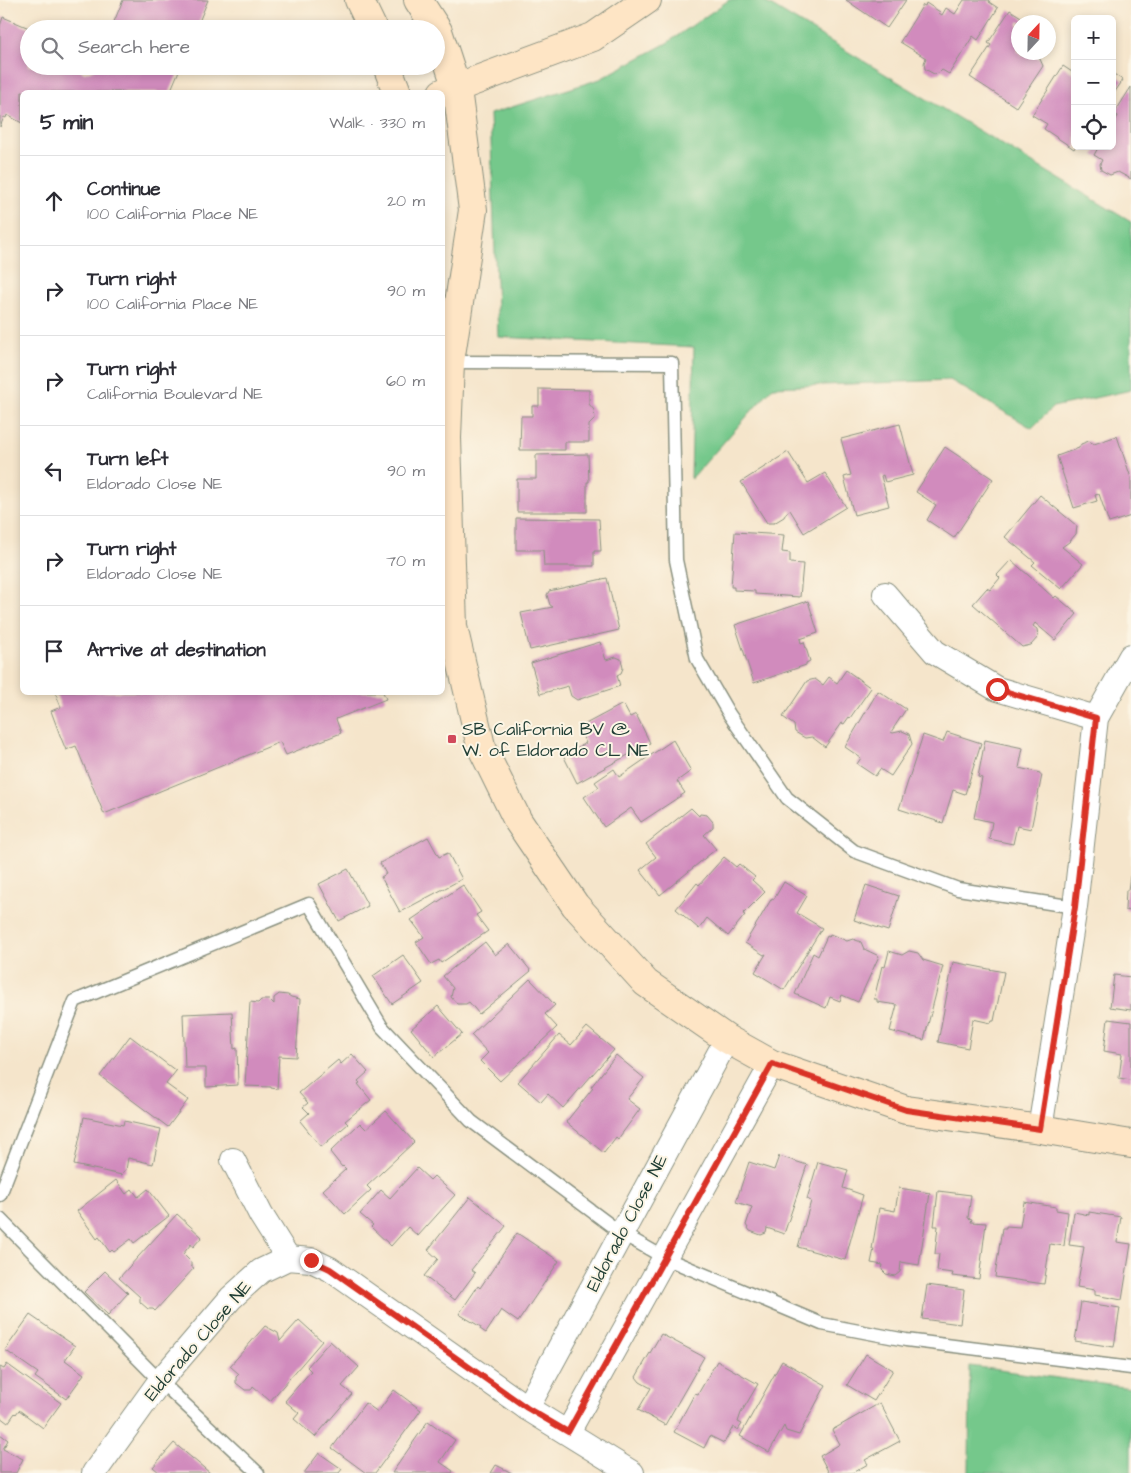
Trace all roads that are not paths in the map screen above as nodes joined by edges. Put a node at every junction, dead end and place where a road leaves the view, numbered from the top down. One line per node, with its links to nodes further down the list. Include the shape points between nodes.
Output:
1 (359, 0): 4 (street)
2 (418, 0): 5 (street)
3 (647, 0): 9 (street, via 593,37)
4 (369, 20)
5 (431, 20)
6 (445, 66): 9 (street)
7 (390, 75): 8 (street)
8 (396, 90)
9 (450, 91): 11 (street, via 473,210)
10 (445, 314): 11 (street)
11 (450, 362): 15 (lane, via 672,363 676,560 697,658 729,714 787,798 854,851 958,889); 16 (street, via 447,438 454,627 480,746 518,821 575,905 646,983)
12 (885, 594): 14 (street, via 935,652 997,689)
13 (1131, 656): 14 (street)
14 (1096, 718): 15 (street)
15 (1075, 907): 18 (street)
16 (727, 1038): 17 (street); 23 (street, Eldorado Close NE)
17 (772, 1064): 18 (street, via 906,1110); 25 (street)
18 (1040, 1129): 19 (street)
19 (1131, 1144)
20 (233, 1160): 24 (street, via 261,1216)
21 (0, 1196): 23 (lane, via 75,1001 309,904 382,1027 471,1121)
22 (0, 1219): 27 (lane)
23 (621, 1234): 25 (lane); 28 (street, Eldorado Close NE)
24 (288, 1258): 27 (street, Eldorado Close NE, via 261,1271 231,1298); 28 (street, via 311,1260 330,1269)
25 (665, 1258): 26 (lane, via 822,1324 906,1340); 29 (street)
26 (1131, 1368)
27 (160, 1381): 30 (street, Eldorado Close NE); 31 (lane)
28 (527, 1408): 29 (street)
29 (568, 1432): 32 (street)
30 (94, 1473)
31 (258, 1473)
32 (632, 1473)

